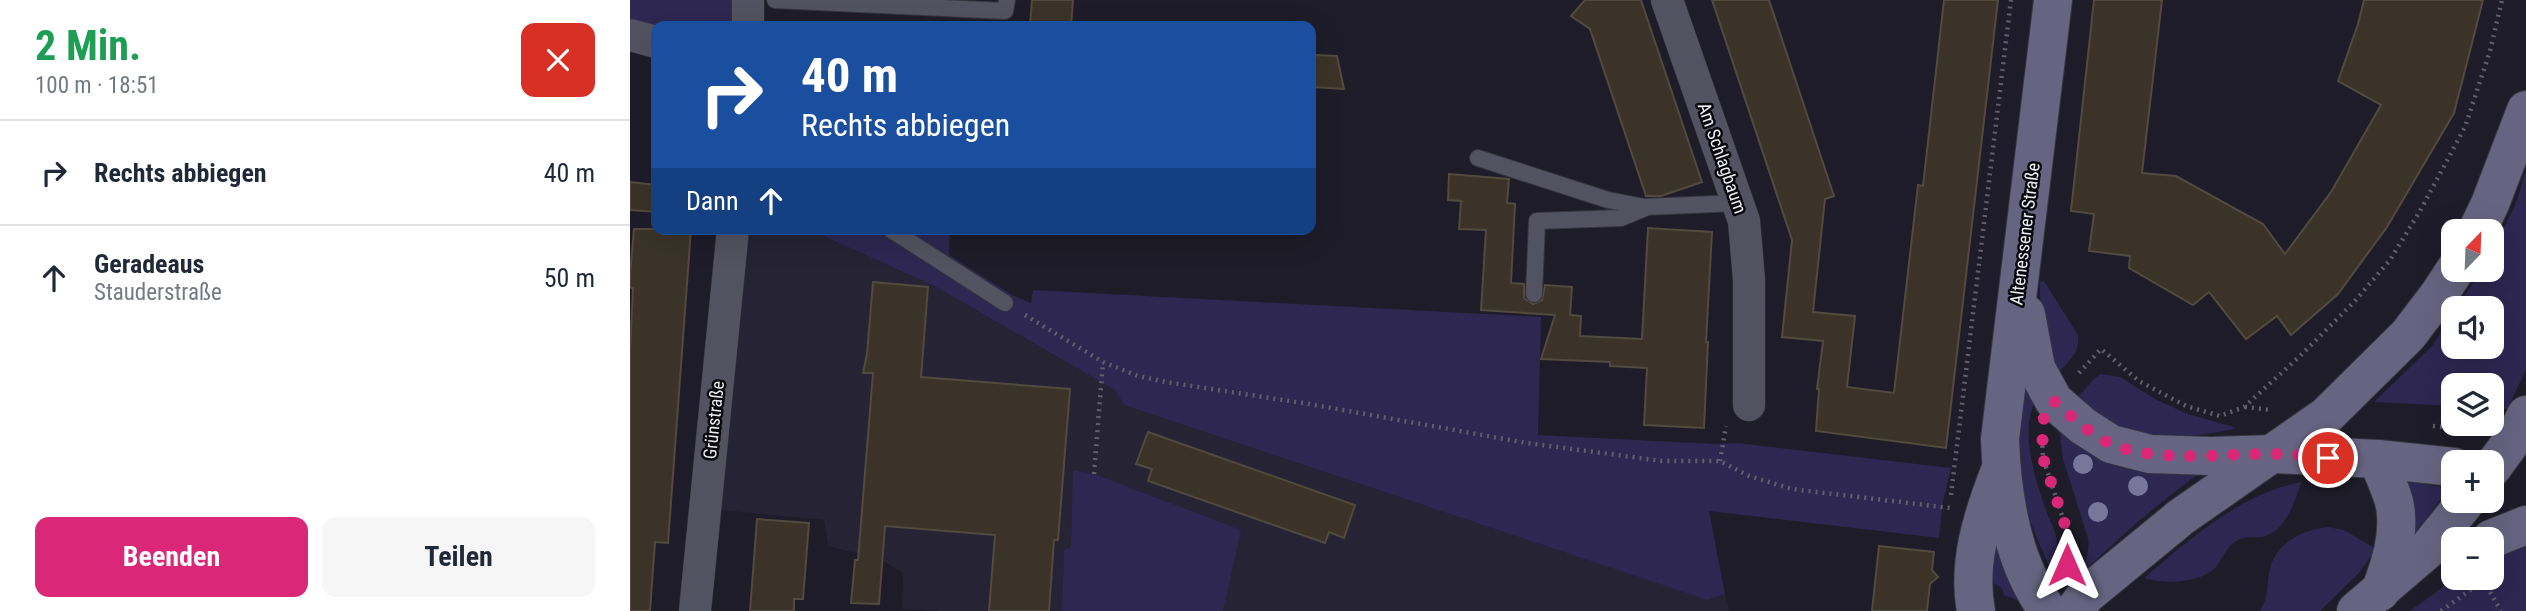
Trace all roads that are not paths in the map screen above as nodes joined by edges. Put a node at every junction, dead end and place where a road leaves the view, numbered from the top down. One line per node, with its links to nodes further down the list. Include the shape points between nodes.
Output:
1 (748, 0): 6 (street)
2 (775, 0): 3 (lane, via 1005,11)
3 (1007, 0)
4 (1667, 0): 11 (street, Am Schlagbaum)
5 (2053, 0): 16 (main road, Altenessener Straße)
6 (748, 21)
7 (630, 35): 8 (street)
8 (651, 41)
9 (2526, 110): 13 (main road)
10 (1478, 158): 12 (lane, via 1608,200)
11 (1738, 203): 12 (lane); 20 (street, Am Schlagbaum, via 1745,221 1749,280)
12 (1647, 207): 18 (lane, via 1621,218 1537,221)
13 (2483, 219)
14 (732, 235): 36 (street, Grünstraße)
15 (899, 235): 19 (lane)
16 (2021, 281): 23 (main road, via 2036,368 2054,401 2083,426 2111,444 2150,454); 26 (main road, Altenessener Straße, via 2007,368)
17 (2447, 282): 23 (main road, via 2408,335 2326,416)
18 (1534, 294)
19 (1005, 303)
20 (1749, 405)
21 (2526, 415): 22 (main road)
22 (2504, 453)
23 (2274, 454): 24 (main road); 33 (main road, via 2181,517)
24 (2378, 459): 25 (main road); 34 (main road, via 2395,505 2396,537 2389,567)
25 (2441, 466)
26 (2001, 468): 35 (main road, Altenessener Straße, via 2008,518 2021,559); 37 (main road, Altenessener Straße, via 1984,511 1975,556)
27 (2504, 471): 28 (main road)
28 (2526, 473)
29 (2457, 513): 34 (main road, via 2426,551)
30 (2526, 525): 31 (main road)
31 (2504, 534)
32 (2441, 564): 34 (main road)
33 (2117, 570): 35 (main road, via 2086,595); 38 (main road)
34 (2368, 602)
35 (2055, 608)
36 (695, 611)
37 (1976, 611)
38 (2113, 611)

